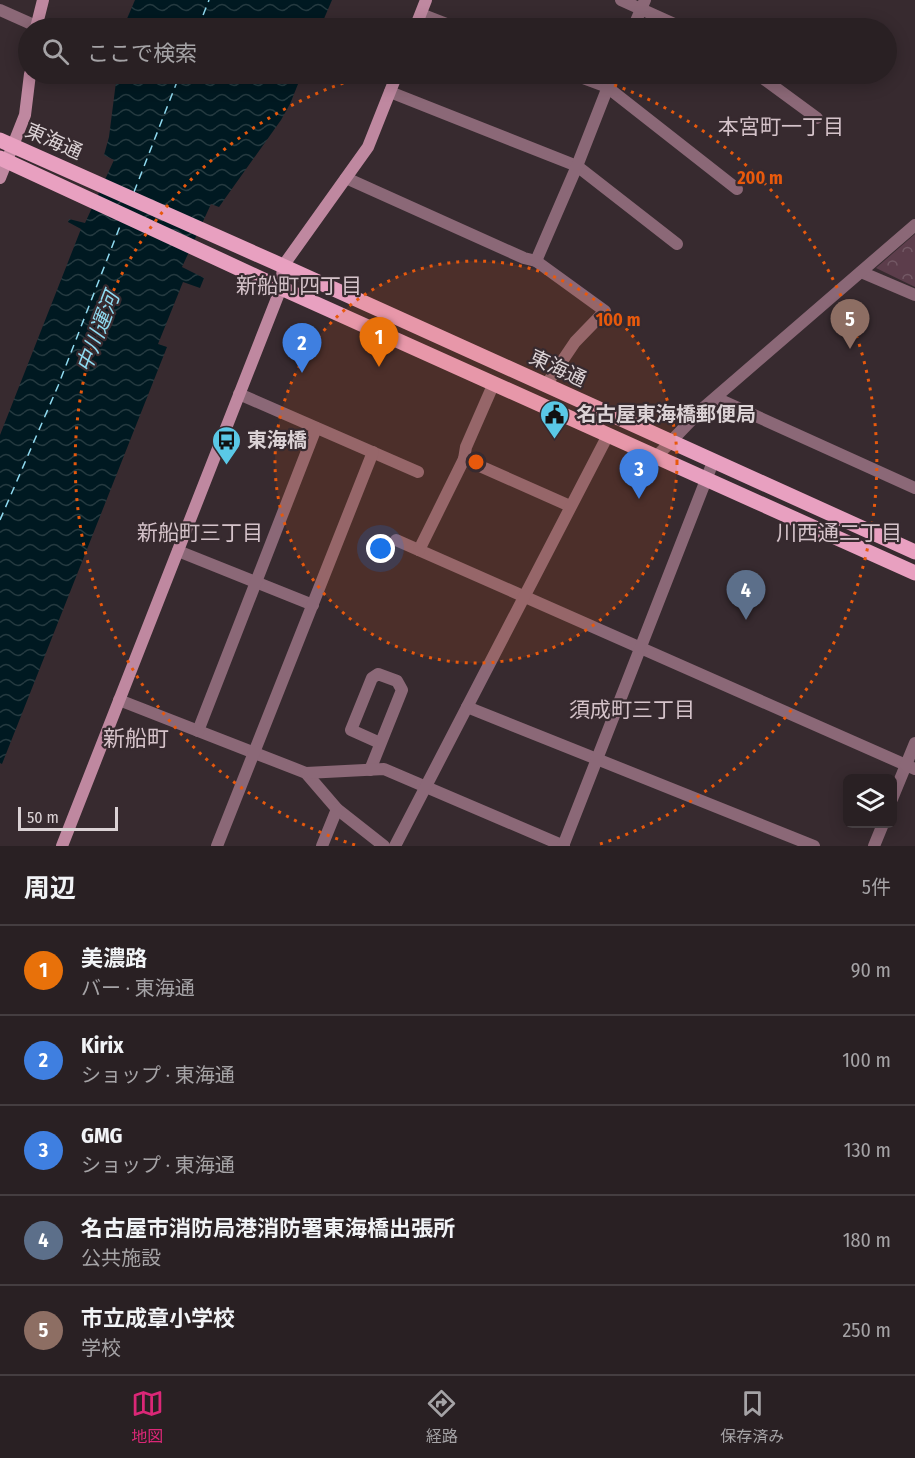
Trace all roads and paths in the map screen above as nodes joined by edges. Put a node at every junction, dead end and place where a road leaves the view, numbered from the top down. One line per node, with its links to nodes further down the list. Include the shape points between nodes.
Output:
1 (43, 0): 8 (street)
2 (426, 0): 6 (street)
3 (621, 0): 4 (street)
4 (643, 4): 11 (street); 12 (street)
5 (0, 10): 7 (street)
6 (421, 14): 9 (street); 10 (street)
7 (18, 18)
8 (38, 18)
9 (419, 18)
10 (431, 18)
11 (637, 18)
12 (666, 18)
13 (29, 84): 21 (street, via 25,115)
14 (393, 84): 19 (street)
15 (599, 84): 18 (street)
16 (608, 84): 18 (street)
17 (771, 84): 20 (street)
18 (607, 87): 23 (street); 26 (street)
19 (390, 92): 23 (street); 24 (street, via 368,147)
20 (817, 117)
21 (6, 143): 22 (street); 30 (main road, 東海通)
22 (3, 160): 25 (street); 32 (main road)
23 (577, 166): 28 (street); 29 (street)
24 (346, 177): 29 (street); 30 (street)
25 (0, 178)
26 (737, 189)
27 (915, 225): 31 (street)
28 (677, 244)
29 (536, 261): 35 (street, via 604,311 575,342)
30 (283, 266): 32 (street); 35 (main road, 東海通)
31 (861, 272): 33 (street); 37 (street)
32 (281, 288): 34 (main road); 36 (street)
33 (915, 295)
34 (494, 383): 39 (main road); 43 (street)
35 (546, 386): 40 (main road, 東海通)
36 (239, 394): 38 (street); 51 (street)
37 (716, 398): 40 (street); 47 (street)
38 (316, 428): 41 (street); 54 (street)
39 (608, 435): 42 (main road); 48 (street)
40 (671, 443): 42 (street); 44 (main road, 東海通)
41 (373, 452): 45 (street); 56 (street)
42 (656, 457): 46 (main road)
43 (464, 459): 48 (street); 50 (street)
44 (713, 462): 46 (street); 52 (main road, 東海通)
45 (418, 472)
46 (706, 479): 53 (main road); 57 (street)
47 (915, 488)
48 (570, 506): 55 (street)
49 (396, 540): 50 (street)
50 (419, 550): 55 (street)
51 (178, 551): 54 (street); 58 (street)
52 (915, 552)
53 (915, 573)
54 (256, 582): 56 (street); 60 (street)
55 (524, 597): 57 (street); 59 (street)
56 (313, 605): 63 (street)
57 (641, 648): 64 (street); 65 (street)
58 (119, 700): 60 (street); 72 (street)
59 (468, 707): 64 (street); 68 (street)
60 (198, 731): 63 (street)
61 (380, 742): 61 (street, via 402,690 397,681 378,674 372,678 351,730); 66 (street)
62 (915, 743): 65 (street)
63 (254, 753): 67 (street); 73 (street)
64 (596, 759): 77 (street); 78 (street)
65 (911, 767): 69 (street)
66 (370, 770): 67 (street); 68 (street, via 384,769)
67 (306, 773): 70 (street)
68 (426, 787): 76 (street); 77 (street)
69 (897, 791)
70 (337, 809): 74 (street); 75 (street)
71 (881, 828): 79 (street)
72 (62, 846)
73 (217, 846)
74 (322, 846)
75 (384, 846)
76 (395, 846)
77 (563, 846)
78 (814, 846)
79 (874, 846)

